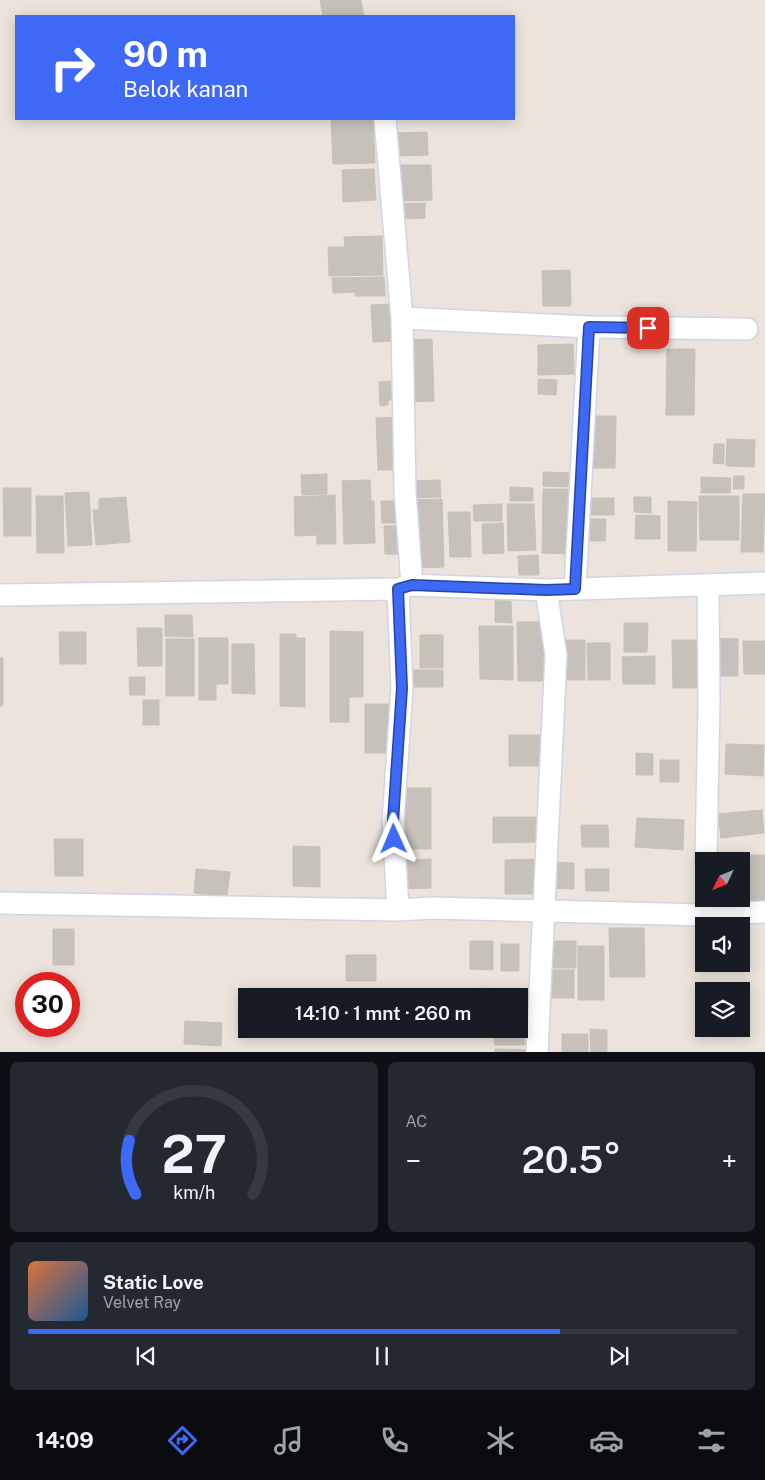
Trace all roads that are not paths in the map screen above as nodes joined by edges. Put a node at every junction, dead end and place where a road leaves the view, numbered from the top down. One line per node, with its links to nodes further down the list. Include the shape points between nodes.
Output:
1 (385, 120): 2 (street)
2 (402, 318): 3 (street); 7 (street)
3 (589, 327): 4 (street); 8 (street)
4 (747, 329)
5 (765, 583): 6 (street)
6 (708, 585): 8 (street); 11 (street)
7 (405, 587): 9 (street); 10 (street); 15 (street, via 393,821)
8 (575, 589): 9 (street)
9 (546, 590): 16 (street, via 556,655)
10 (0, 595)
11 (706, 852)
12 (0, 903): 15 (street)
13 (695, 907): 16 (street)
14 (717, 908): 17 (street)
15 (398, 910): 16 (street)
16 (545, 912): 18 (street)
17 (765, 912)
18 (537, 1052)

